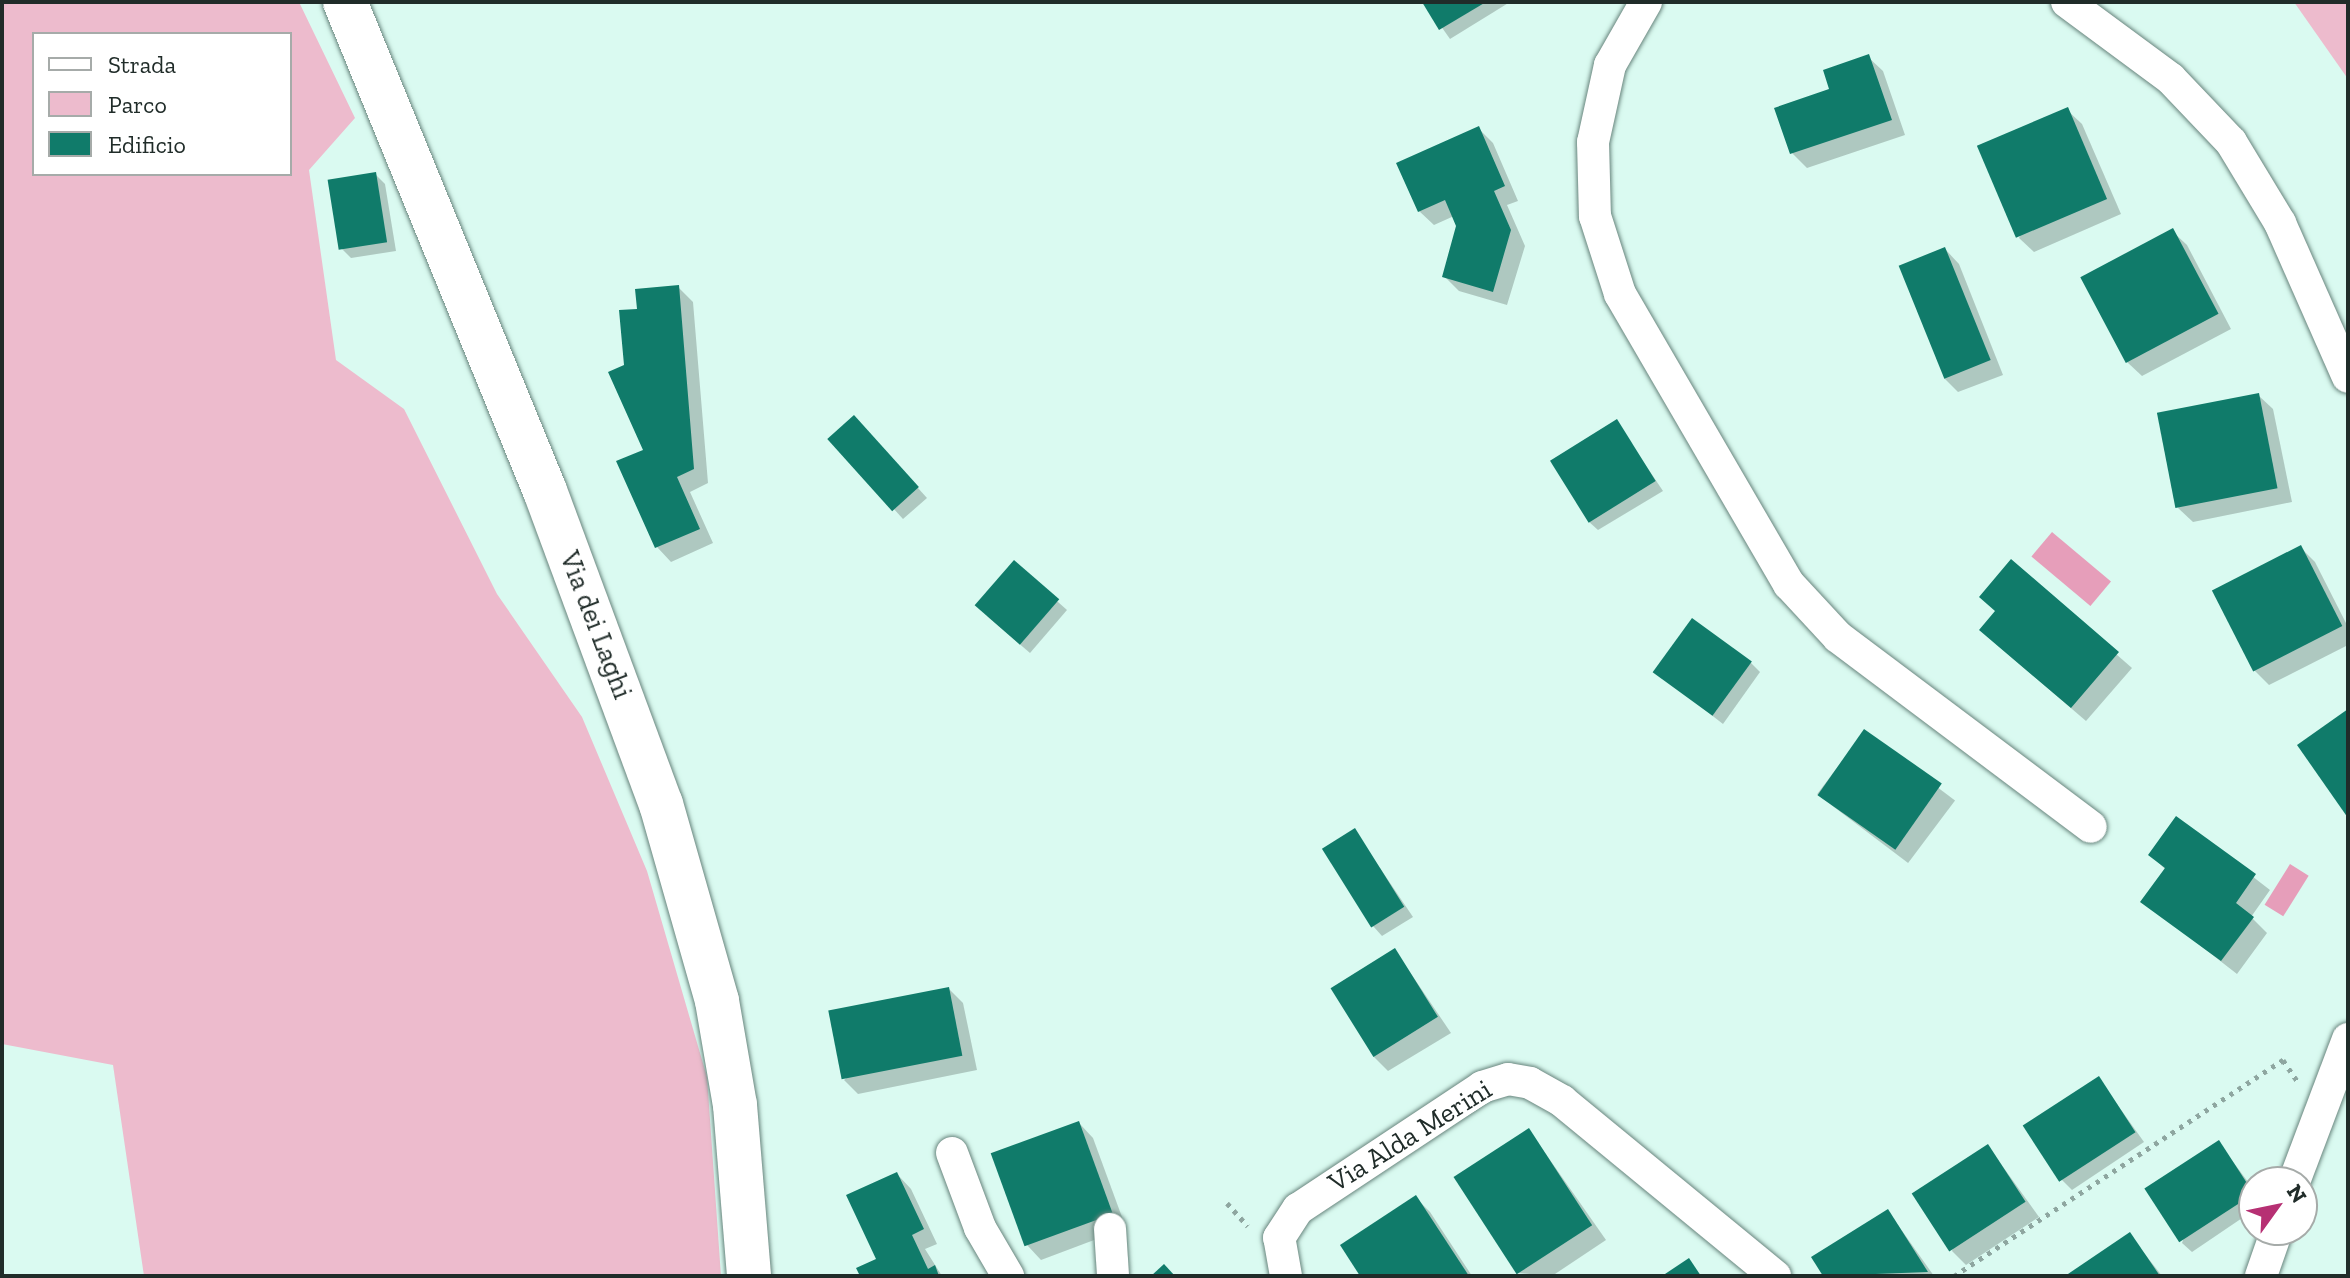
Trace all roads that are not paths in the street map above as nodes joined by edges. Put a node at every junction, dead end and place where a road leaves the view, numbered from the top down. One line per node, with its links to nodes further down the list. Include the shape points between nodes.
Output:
1 (345, 2): 11 (main road, Via dei Laghi, via 550,504 661,804 717,1001 735,1105)
2 (1646, 2): 5 (street, via 1610,65 1593,142 1595,216 1620,294 1789,584 1838,637)
3 (2067, 2): 4 (street, via 2186,92 2231,142 2280,223)
4 (2348, 377)
5 (2091, 827)
6 (2348, 1039): 8 (street)
7 (952, 1153): 12 (street, via 980,1228)
8 (2299, 1166)
9 (1110, 1229): 13 (street)
10 (2271, 1246): 16 (street)
11 (749, 1276)
12 (1008, 1276)
13 (1113, 1276)
14 (1286, 1276): 15 (street, Via Alda Merini, via 1279,1238 1298,1209 1482,1087 1508,1079 1530,1083 1562,1101)
15 (1775, 1276)
16 (2261, 1276)

